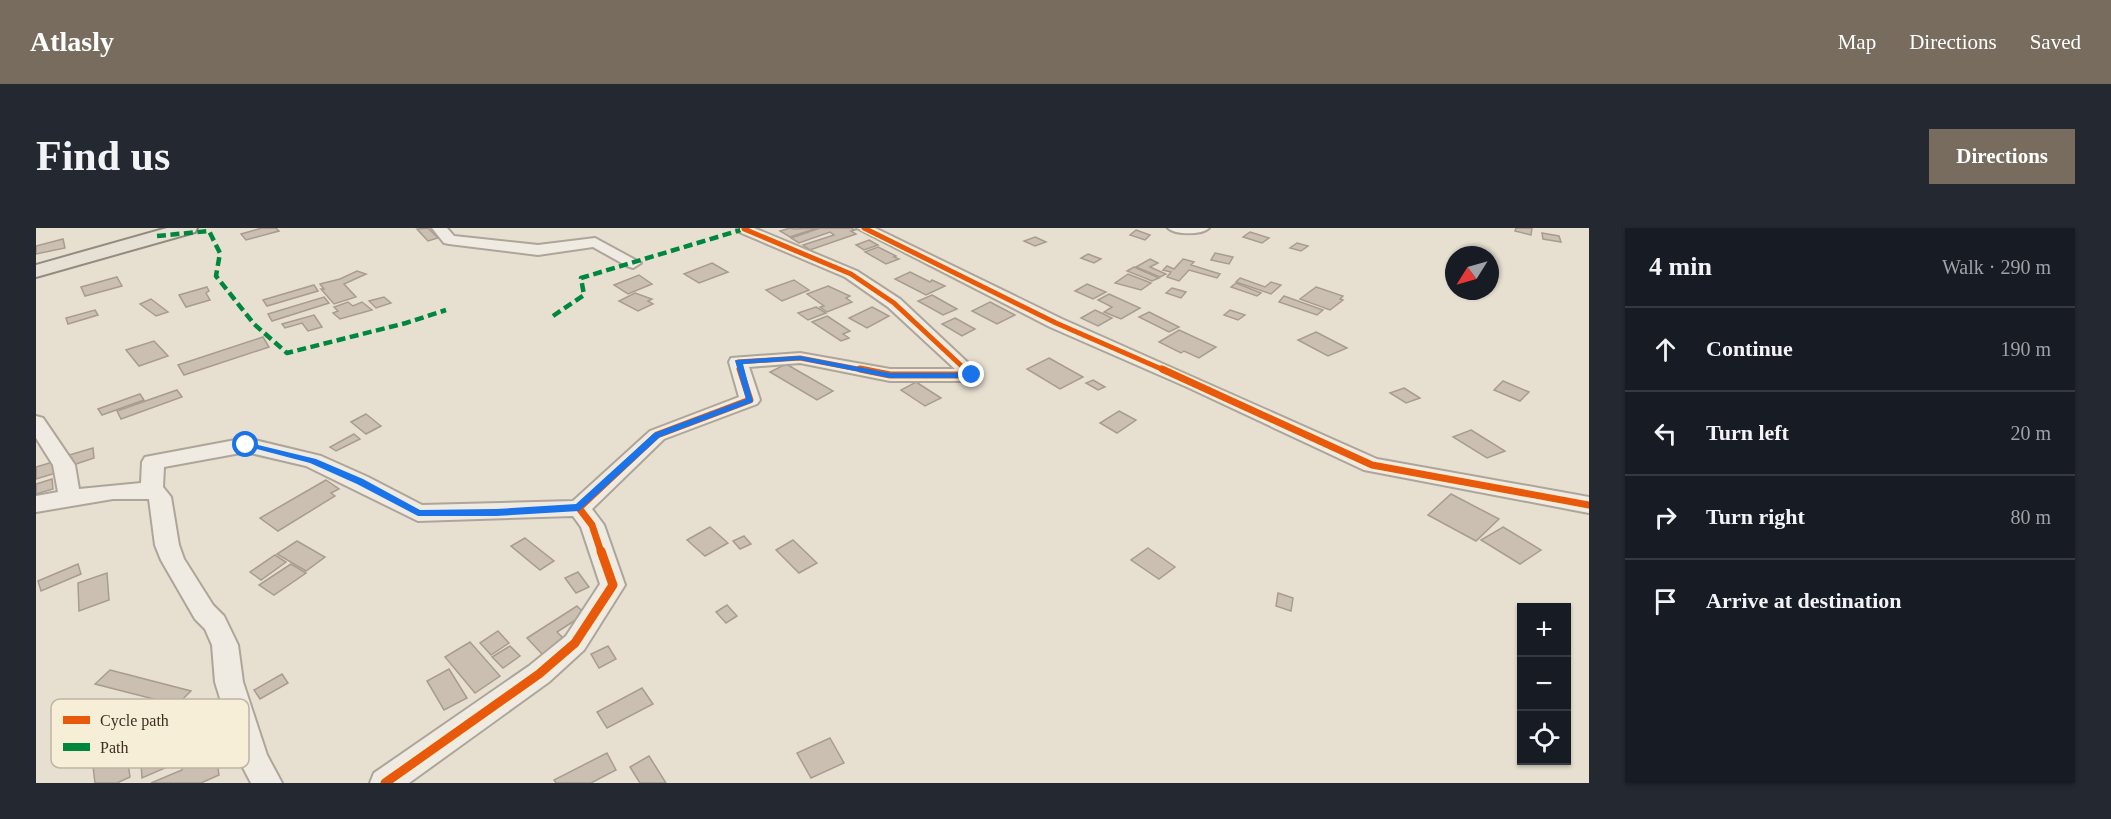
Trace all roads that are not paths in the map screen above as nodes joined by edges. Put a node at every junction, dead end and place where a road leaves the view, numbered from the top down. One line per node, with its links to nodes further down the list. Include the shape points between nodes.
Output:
1 (188, 228): 8 (main road)
2 (439, 228): 7 (street, via 449,240 538,250 595,242)
3 (747, 228): 14 (street, via 744,229 851,274 885,297 972,375 890,375 800,358 738,362 750,400 657,435)
4 (864, 228): 13 (street, via 1056,323 1372,465)
5 (1175, 228): 6 (street)
6 (1202, 228)
7 (633, 263)
8 (36, 271)
9 (36, 422): 11 (street, via 64,465)
10 (152, 491): 11 (street); 14 (street, via 153,462 246,445 313,461 418,513); 15 (street, via 160,497 173,560 225,645)
11 (70, 496): 12 (street)
12 (36, 504)
13 (1589, 505)
14 (579, 508): 18 (street, via 592,525 613,585 575,644)
15 (234, 699)
16 (249, 744): 17 (street)
17 (267, 783)
18 (385, 783)

